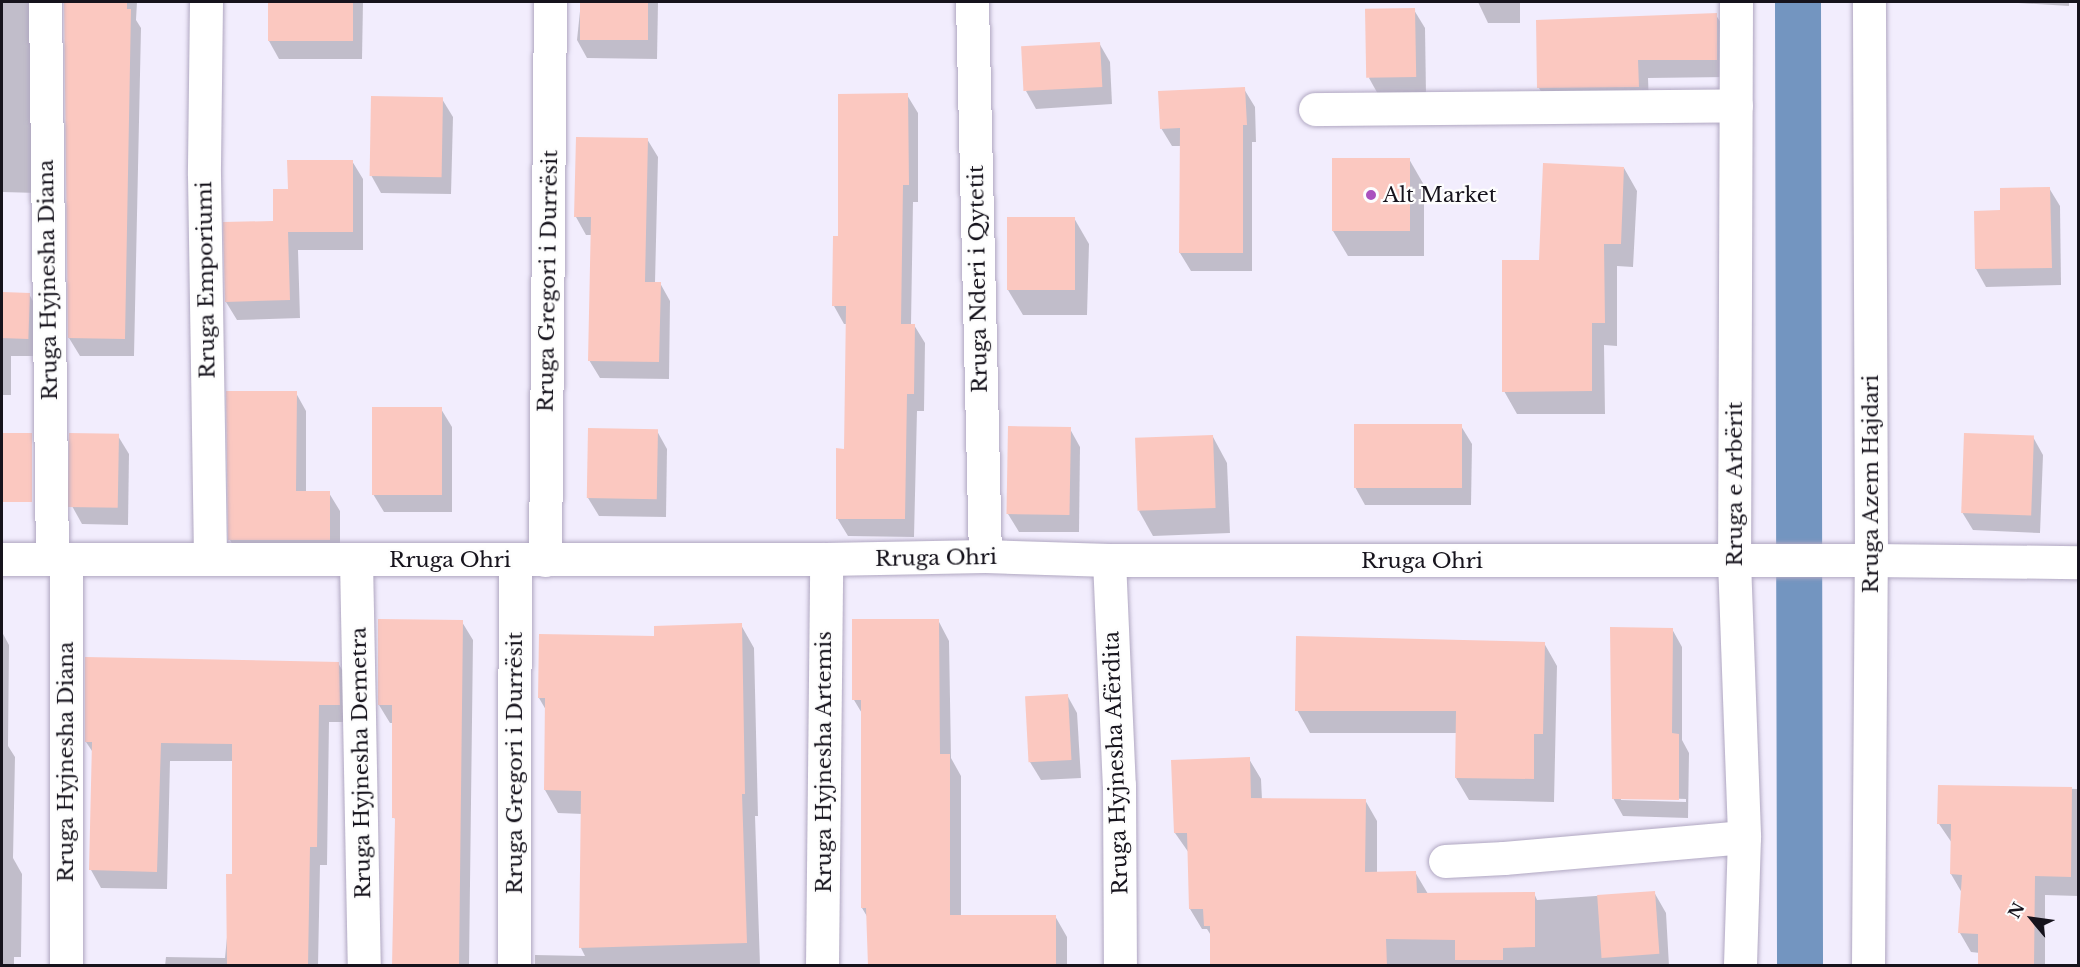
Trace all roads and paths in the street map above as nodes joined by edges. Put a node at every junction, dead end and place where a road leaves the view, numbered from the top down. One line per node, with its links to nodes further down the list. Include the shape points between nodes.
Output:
1 (45, 2): 11 (street, Rruga Hyjnesha Diana)
2 (206, 2): 12 (street, Rruga Emporiumi, via 204,175)
3 (550, 2): 14 (street, Rruga Gregori i Durrësit)
4 (972, 2): 9 (street, Rruga Nderi i Qytetit)
5 (1736, 2): 7 (street, Rruga e Arbërit)
6 (1869, 2): 17 (street, Rruga Azem Hajdari)
7 (1737, 105): 8 (street); 18 (street, Rruga e Arbërit)
8 (1315, 109)
9 (985, 556): 15 (street, Rruga Ohri); 16 (street, Rruga Ohri)
10 (2, 559): 11 (street, Rruga Ohri)
11 (59, 559): 12 (street, Rruga Ohri); 22 (street, Rruga Hyjnesha Diana)
12 (210, 559): 13 (street, Rruga Ohri)
13 (356, 560): 14 (street, Rruga Ohri); 23 (street, Rruga Hyjnesha Demetra)
14 (530, 560): 15 (street, Rruga Ohri); 24 (street, Rruga Gregori i Durrësit)
15 (826, 560): 25 (street, Rruga Hyjnesha Artemis)
16 (1109, 560): 18 (street, Rruga Ohri); 26 (street, Rruga Hyjnesha Afërdita, via 1119,785)
17 (1859, 560): 18 (street, Rruga Ohri); 19 (street, Rruga Ohri); 28 (street, Rruga Azem Hajdari)
18 (1734, 561): 20 (street, Rruga e Arbërit)
19 (2079, 562)
20 (1744, 837): 21 (street); 27 (street, Rruga e Arbërit)
21 (1445, 861)
22 (66, 966)
23 (364, 966)
24 (514, 966)
25 (822, 966)
26 (1120, 966)
27 (1740, 966)
28 (1868, 966)

